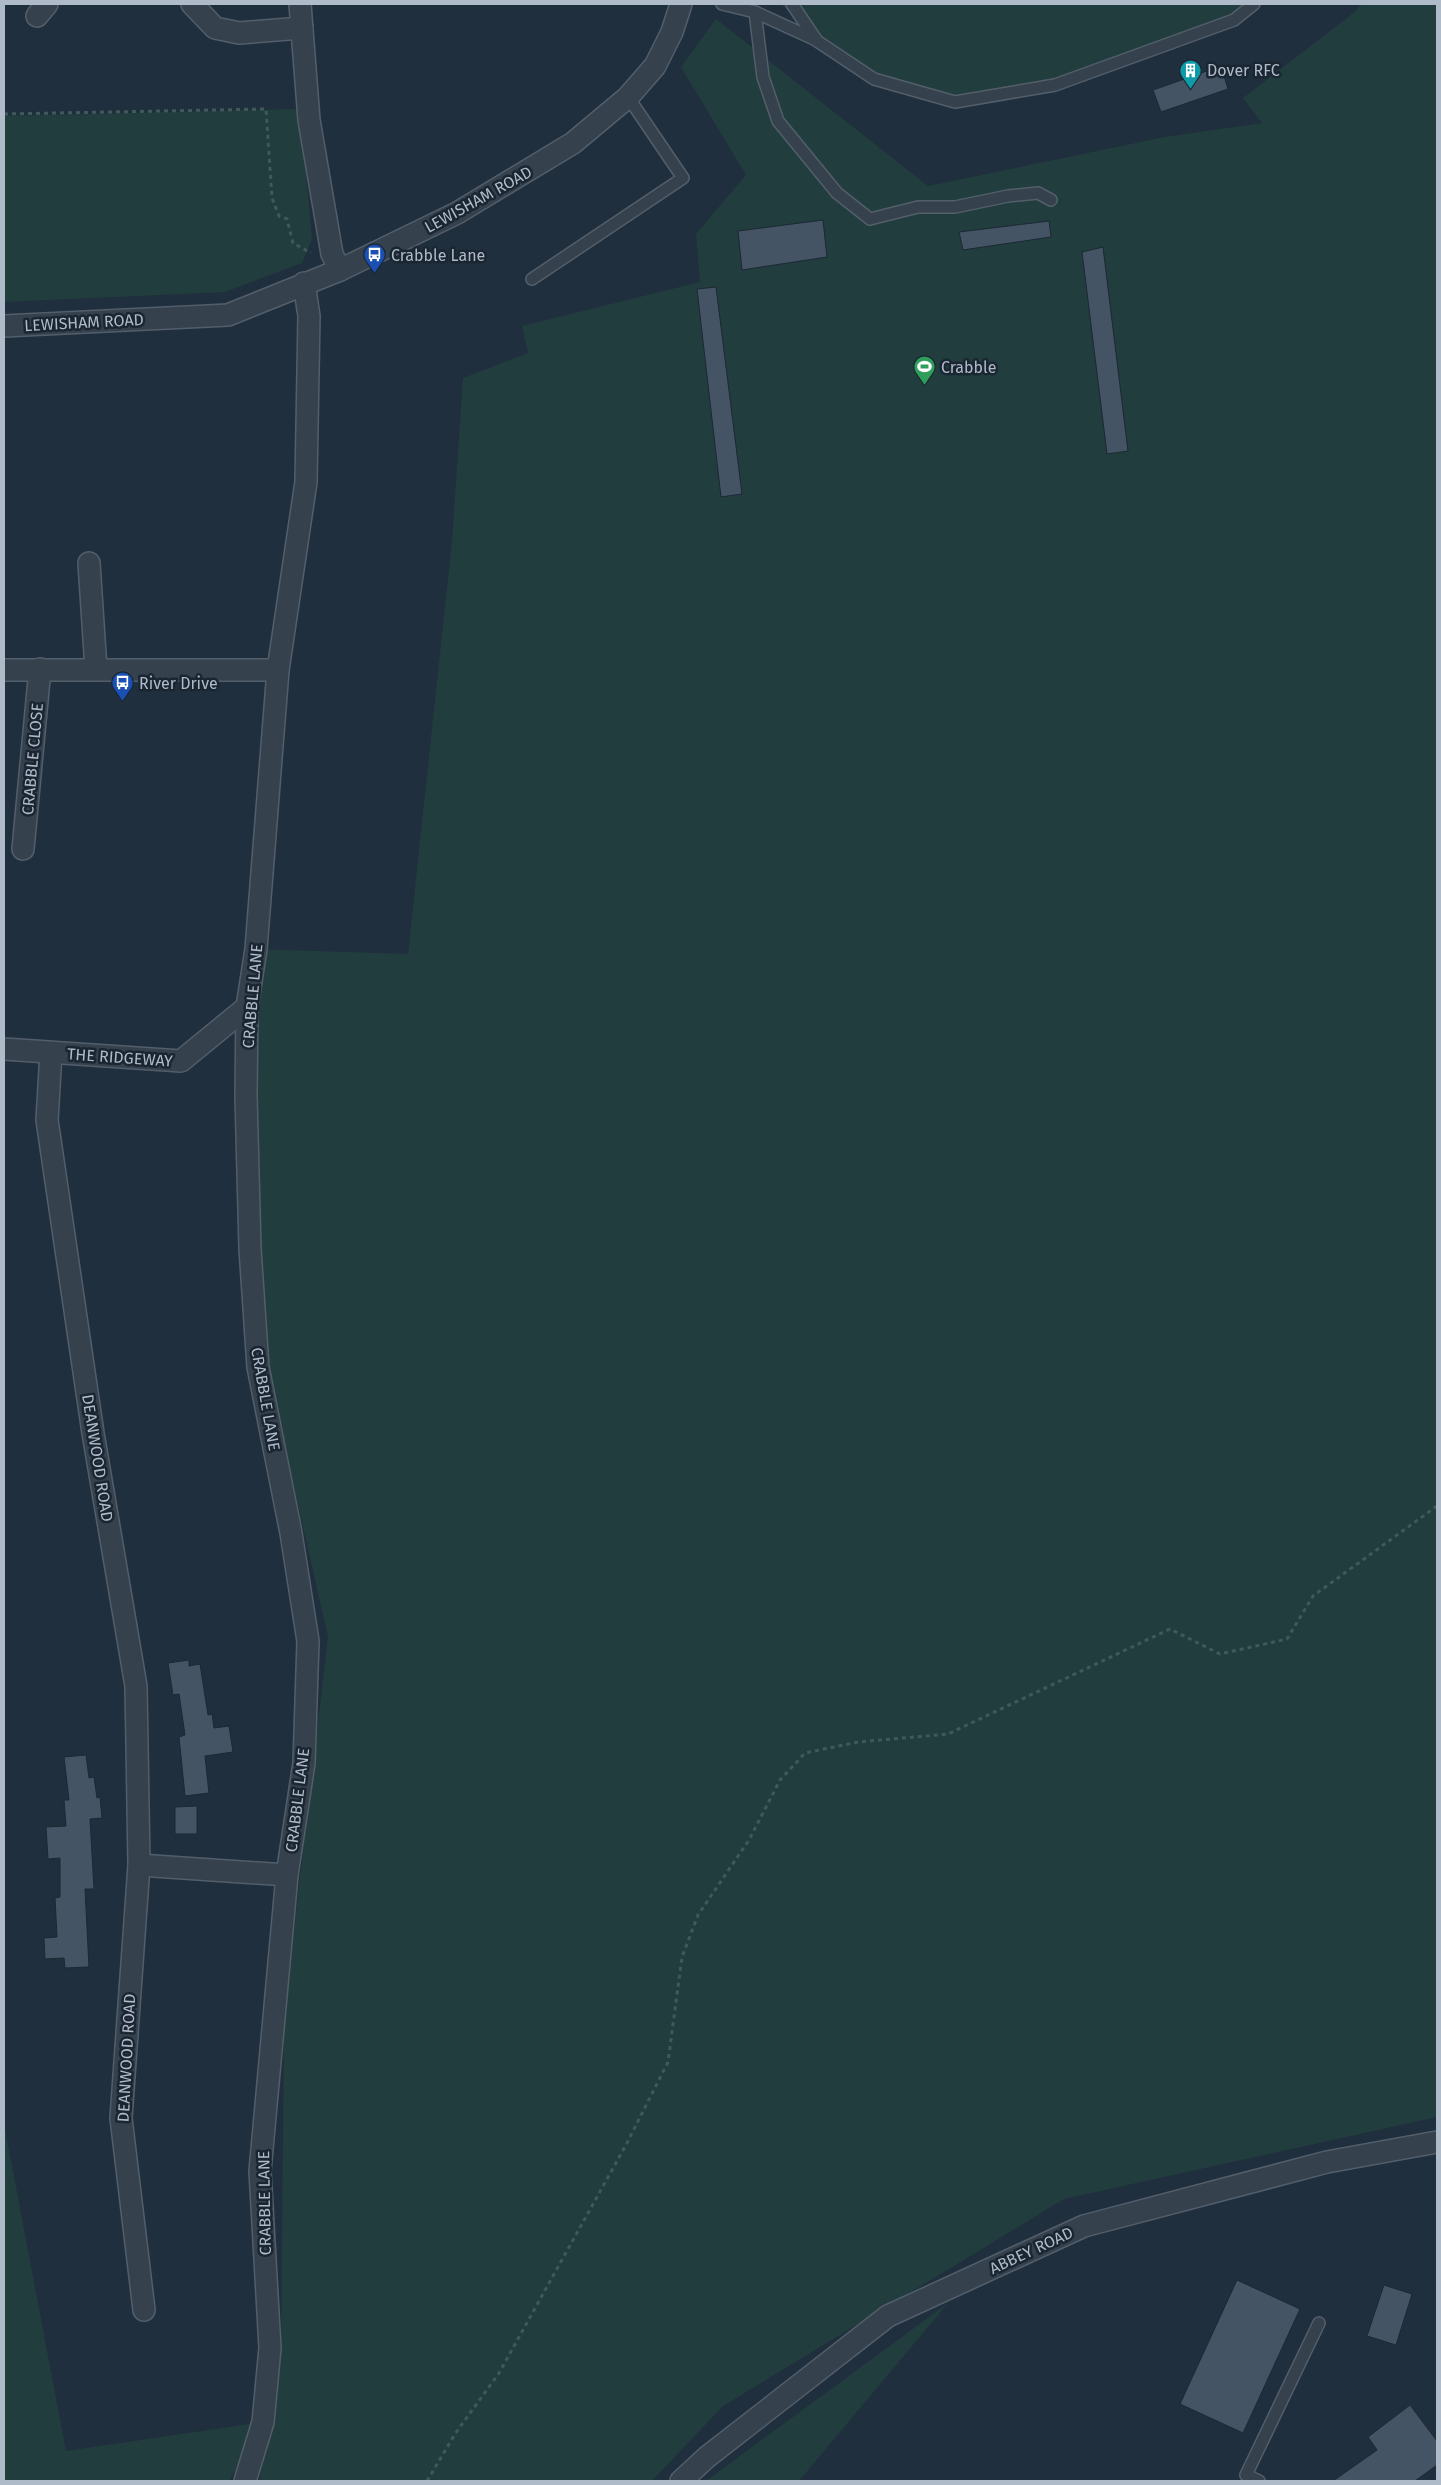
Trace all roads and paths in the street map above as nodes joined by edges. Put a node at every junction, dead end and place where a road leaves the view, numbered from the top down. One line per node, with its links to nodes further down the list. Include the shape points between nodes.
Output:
1 (192, 4): 8 (street, via 215,28 239,33)
2 (300, 4): 8 (street)
3 (681, 4): 10 (street, LEWISHAM ROAD, via 672,32 655,66)
4 (722, 4): 7 (lane)
5 (792, 4): 9 (lane)
6 (1254, 4): 9 (lane, via 1234,20 1055,86 954,102 874,79)
7 (755, 12): 9 (lane); 12 (lane, via 764,77 778,121 837,193 870,219 918,207 956,207 1008,196 1038,193)
8 (302, 28): 13 (street, via 309,120 332,254)
9 (817, 41)
10 (628, 97): 13 (street, LEWISHAM ROAD, via 573,143 457,214); 14 (lane, via 683,178)
11 (4, 114): 13 (path, via 266,109 272,198 279,216 287,219 294,243)
12 (1051, 200)
13 (340, 270): 15 (street, LEWISHAM ROAD)
14 (532, 279)
15 (304, 283): 16 (street, LEWISHAM ROAD, via 228,315); 21 (street, CRABBLE LANE, via 309,316 306,482)
16 (4, 326)
17 (90, 563): 19 (street)
18 (40, 669): 19 (street); 20 (street); 22 (street, CRABBLE CLOSE)
19 (96, 669): 21 (street)
20 (4, 670)
21 (278, 670): 23 (street, CRABBLE LANE, via 256,940)
22 (23, 849)
23 (247, 1007): 25 (street, THE RIDGEWAY, via 181,1062); 28 (street, CRABBLE LANE, via 250,1240 258,1367 291,1533 308,1641 304,1763)
24 (4, 1049): 25 (street, THE RIDGEWAY)
25 (52, 1052): 27 (street, DEANWOOD ROAD, via 47,1120 93,1433 136,1686)
26 (1437, 1506): 33 (path, via 1313,1596 1288,1639 1220,1654 1170,1629 948,1734 858,1742 805,1753 780,1780 749,1840 698,1915 682,1957 668,2062 628,2143 499,2373 455,2434)
27 (139, 1865): 28 (street); 30 (street, DEANWOOD ROAD, via 121,2118)
28 (287, 1876): 32 (street, CRABBLE LANE, via 260,2171 270,2348 263,2422)
29 (1437, 2142): 34 (street, ABBEY ROAD, via 1327,2162 1084,2226 888,2316 706,2457)
30 (144, 2310)
31 (1319, 2323): 35 (lane, via 1246,2475)
32 (245, 2481)
33 (427, 2481)
34 (682, 2481)
35 (1260, 2481)

